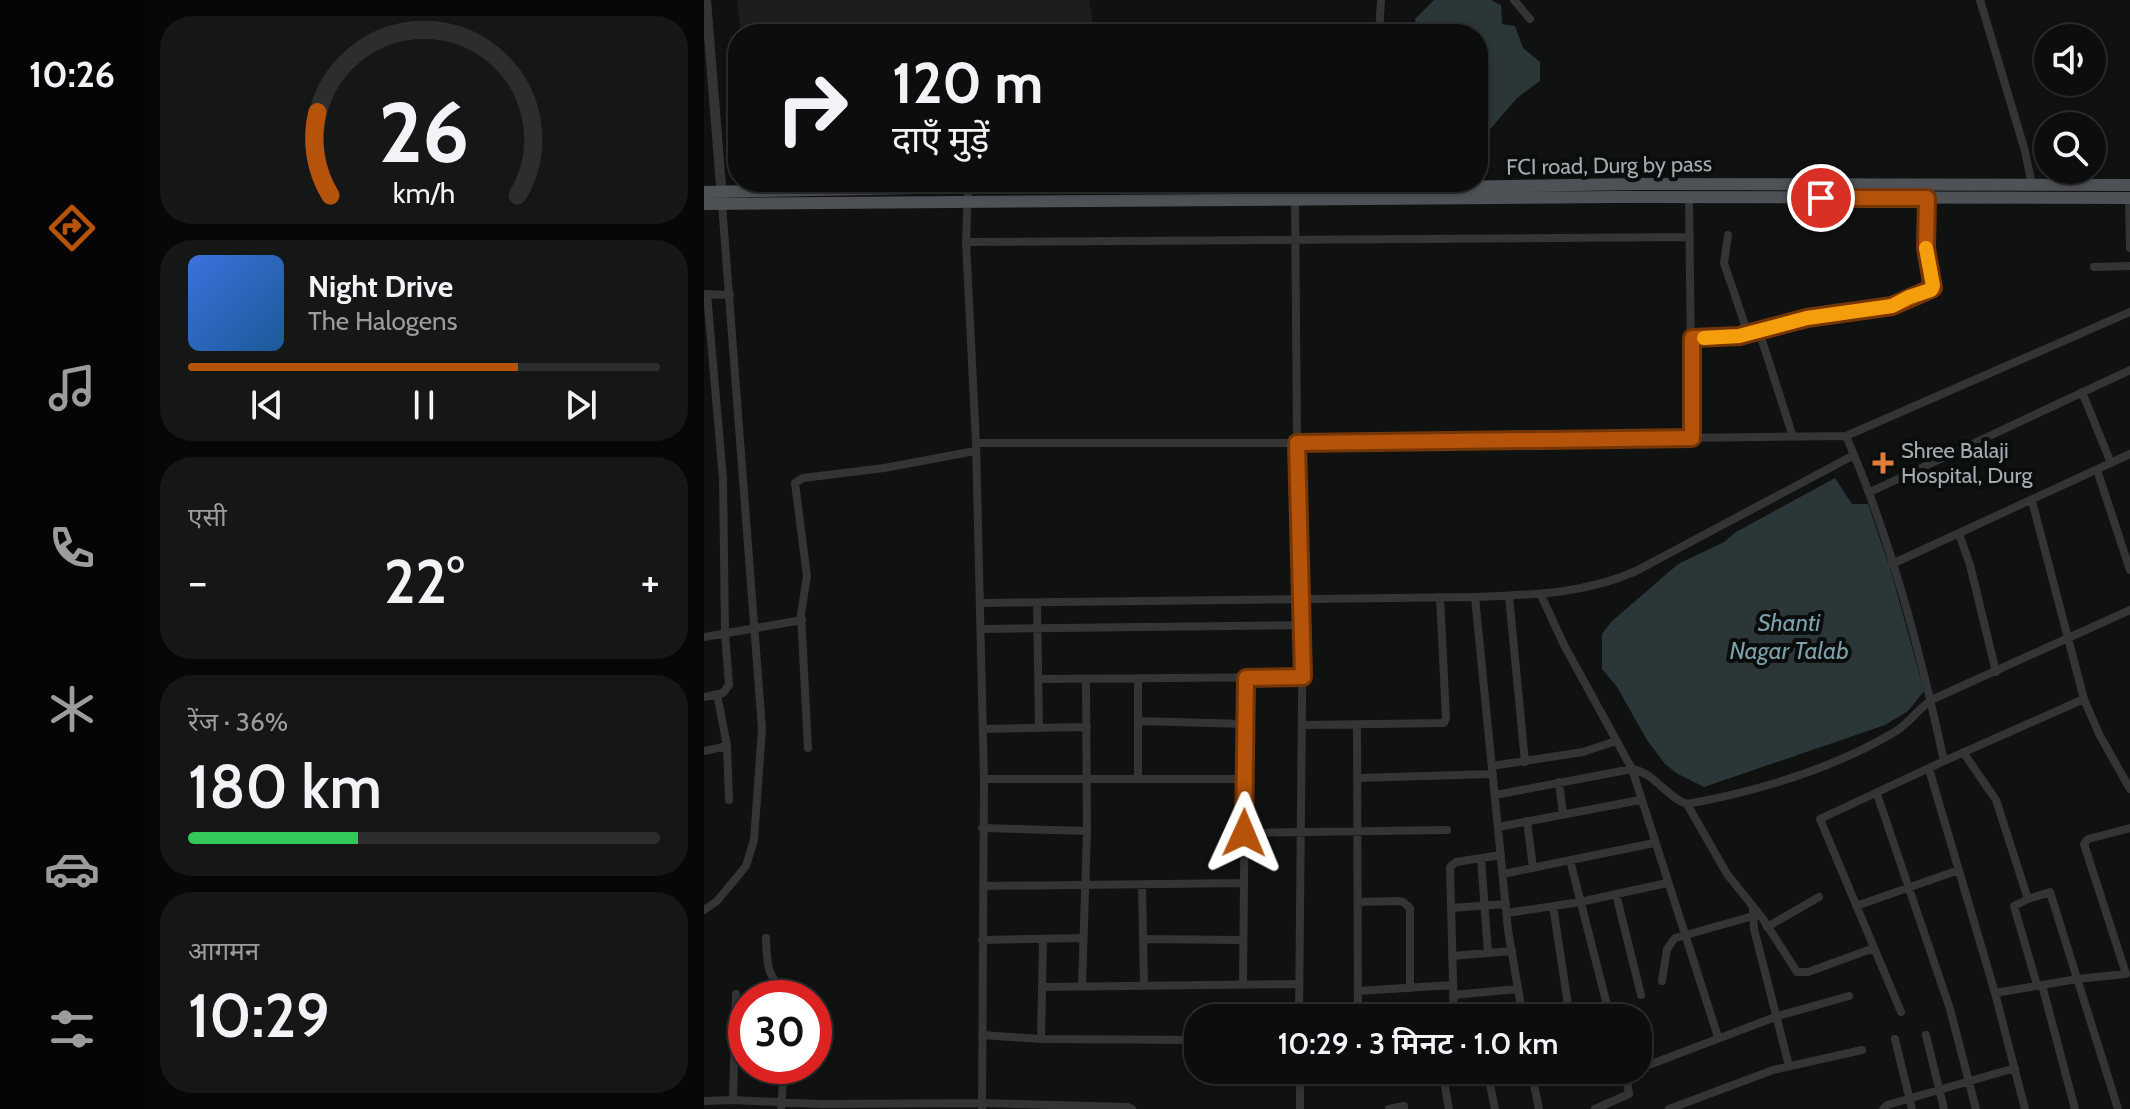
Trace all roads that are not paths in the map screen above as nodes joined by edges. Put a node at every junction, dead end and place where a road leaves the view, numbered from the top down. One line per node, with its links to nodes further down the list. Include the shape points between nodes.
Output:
1 (706, 0): 19 (street)
2 (1381, 0): 6 (street)
3 (1514, 0): 5 (street)
4 (1980, 0): 7 (street)
5 (1530, 19)
6 (1380, 24)
7 (2032, 185): 8 (main road, FCI road, Durg by pass); 16 (main road, FCI road, Durg by pass)
8 (2130, 185)
9 (1488, 188): 16 (main road, FCI road, Durg by pass, via 1637,184)
10 (704, 192): 19 (main road, FCI road, Durg by pass)
11 (856, 192): 19 (main road, FCI road, Durg by pass)
12 (968, 192): 21 (street)
13 (1172, 192): 17 (main road, FCI road, Durg by pass)
14 (1348, 192): 17 (main road, FCI road, Durg by pass)
15 (1470, 192): 18 (main road, FCI road, Durg by pass)
16 (1926, 192): 18 (main road, FCI road, Durg by pass); 20 (main road, FCI road, Durg by pass); 33 (street, via 1931,290 1892,306)
17 (1295, 195): 21 (main road, FCI road, Durg by pass); 25 (street)
18 (1689, 197): 24 (street)
19 (722, 198): 21 (main road, FCI road, Durg by pass); 22 (main road, FCI road, Durg by pass); 31 (street)
20 (2130, 198): 27 (street)
21 (967, 202): 26 (street)
22 (704, 204)
23 (1728, 235): 34 (street, via 1724,263)
24 (1690, 237): 25 (street); 35 (street)
25 (1294, 239): 26 (street); 41 (street)
26 (966, 242): 42 (street)
27 (2130, 248)
28 (2130, 266): 29 (street)
29 (2094, 267)
30 (705, 294): 31 (street); 65 (street, via 723,479)
31 (730, 295): 62 (street)
32 (2130, 312): 38 (street)
33 (1759, 331): 34 (street); 39 (street)
34 (1748, 334): 35 (street)
35 (1692, 338): 40 (street)
36 (2130, 370): 37 (street)
37 (2082, 392): 45 (street); 47 (street)
38 (1846, 436): 39 (street); 44 (street)
39 (1793, 437): 40 (street)
40 (1692, 438): 41 (street)
41 (1297, 443): 42 (street); 56 (street)
42 (975, 447): 58 (street); 60 (street, via 884,468 797,480 807,576)
43 (2130, 454): 45 (street)
44 (1854, 455): 47 (street); 52 (street, via 1614,581)
45 (2111, 463): 46 (street)
46 (2097, 470): 48 (street); 51 (street)
47 (1870, 492): 50 (street)
48 (2032, 501): 49 (street); 67 (street)
49 (1959, 534): 50 (street); 68 (street)
50 (1892, 564): 77 (street)
51 (2130, 570)
52 (1541, 595): 53 (street); 85 (street)
53 (1509, 596): 55 (street); 91 (street)
54 (1440, 597): 55 (street); 56 (street); 81 (street, via 1444,723)
55 (1475, 597): 94 (street)
56 (1303, 598): 57 (street); 61 (street)
57 (1037, 602): 58 (street); 63 (street)
58 (980, 603): 64 (street)
59 (2130, 610): 67 (street)
60 (802, 620): 62 (street); 87 (street)
61 (1303, 625): 63 (street); 69 (street)
62 (756, 627): 65 (street); 140 (street, via 762,729 754,840 746,866)
63 (1037, 628): 64 (street); 72 (street)
64 (981, 629): 84 (street)
65 (725, 633): 66 (street); 74 (street, via 729,685)
66 (704, 637)
67 (2067, 638): 68 (street); 76 (street)
68 (1996, 672): 77 (street)
69 (1303, 677): 71 (street); 80 (street)
70 (1138, 678): 71 (street); 73 (street); 78 (street)
71 (1246, 678): 79 (street)
72 (1039, 679): 73 (street); 82 (street)
73 (1086, 680): 83 (street)
74 (717, 694): 75 (street); 86 (street)
75 (704, 697)
76 (2084, 699): 89 (street); 101 (street)
77 (1931, 700): 90 (street); 106 (street, via 1895,733 1799,776)
78 (1139, 721): 79 (street); 95 (street)
79 (1245, 724): 99 (street)
80 (1303, 725): 81 (street); 115 (street)
81 (1357, 725): 96 (street)
82 (1039, 727): 83 (street); 84 (street)
83 (1087, 727): 98 (street)
84 (983, 729): 97 (street)
85 (1616, 741): 91 (street); 92 (street)
86 (727, 746): 88 (street); 104 (street)
87 (808, 748)
88 (704, 751)
89 (1963, 752): 90 (street); 132 (street, via 1996,800)
90 (1944, 761): 93 (street)
91 (1525, 762): 94 (street)
92 (1632, 769): 100 (street); 105 (street); 106 (street)
93 (1929, 769): 102 (street); 122 (street)
94 (1492, 770): 96 (street); 103 (street)
95 (1138, 778): 98 (street); 99 (street)
96 (1357, 778): 116 (street)
97 (984, 779): 98 (street); 110 (street)
98 (1086, 779): 113 (street)
99 (1245, 779): 114 (street)
100 (1559, 782): 103 (street); 107 (street)
101 (2130, 789)
102 (1877, 794): 129 (street); 137 (street, via 1820,819)
103 (1495, 795): 109 (street)
104 (729, 800)
105 (1640, 800): 107 (street); 117 (street)
106 (1687, 804): 141 (street)
107 (1563, 814): 108 (street)
108 (1527, 821): 109 (street); 121 (street)
109 (1498, 827): 118 (street)
110 (982, 828): 113 (street); 128 (street)
111 (2130, 828): 154 (street, via 2084,844)
112 (1447, 830): 116 (street)
113 (1087, 831): 126 (street)
114 (1244, 833): 115 (street); 124 (street)
115 (1301, 833): 116 (street); 159 (street)
116 (1357, 833): 133 (street)
117 (1654, 843): 120 (street); 125 (street)
118 (1501, 855): 119 (street); 123 (street)
119 (1481, 858): 135 (street); 138 (street, via 1450,867)
120 (1570, 860): 121 (street); 134 (street)
121 (1533, 868): 123 (street)
122 (1959, 870): 129 (street); 169 (street)
123 (1503, 874): 139 (street)
124 (1243, 883): 127 (street); 149 (street)
125 (1667, 883): 130 (street); 143 (street)
126 (1084, 885): 127 (street); 128 (street); 145 (street)
127 (1142, 885): 147 (street)
128 (984, 886): 148 (street)
129 (1908, 888): 137 (street); 191 (street)
130 (1616, 894): 134 (street); 171 (street)
131 (1819, 897): 142 (street)
132 (2028, 899): 155 (street, via 2050,892); 162 (street, via 2014,906)
133 (1358, 902): 166 (street, via 1398,901 1410,908); 168 (street)
134 (1580, 902): 136 (street); 178 (street)
135 (1485, 905): 138 (street); 139 (street); 152 (street)
136 (1553, 906): 139 (street); 177 (street)
137 (1856, 906): 150 (street)
138 (1451, 908): 153 (street)
139 (1506, 908): 151 (street)
140 (704, 910)
141 (1753, 912): 142 (street); 143 (street); 180 (street)
142 (1767, 927): 150 (street, via 1797,972)
143 (1687, 935): 157 (street, via 1672,940 1667,949); 183 (street)
144 (766, 938): 156 (street)
145 (1083, 938): 146 (street); 164 (street)
146 (1043, 939): 148 (street); 165 (street)
147 (1144, 939): 149 (street); 160 (street)
148 (982, 940): 181 (street)
149 (1243, 940): 158 (street)
150 (1874, 948): 179 (street)
151 (1512, 951): 152 (street); 167 (street)
152 (1488, 953): 153 (street)
153 (1452, 956): 161 (street)
154 (2126, 974): 155 (street); 163 (street)
155 (2077, 979): 162 (street); 222 (street)
156 (772, 980)
157 (1662, 981)
158 (1243, 984): 159 (street); 160 (street)
159 (1299, 984): 173 (street)
160 (1144, 985): 164 (street)
161 (1453, 985): 166 (street); 170 (street)
162 (2039, 985): 169 (street); 221 (street)
163 (2130, 985)
164 (1082, 986): 165 (street)
165 (1042, 987): 184 (street)
166 (1410, 988): 168 (street)
167 (1518, 989): 170 (street); 176 (street)
168 (1358, 991): 174 (street)
169 (1995, 993): 190 (street)
170 (1453, 995): 175 (street)
171 (1641, 995)
172 (1849, 996): 180 (street)
173 (1299, 1004)
174 (1358, 1004)
175 (1453, 1004)
176 (1521, 1004)
177 (1569, 1004)
178 (1607, 1004)
179 (1901, 1012)
180 (1778, 1016): 183 (street); 189 (street)
181 (983, 1035): 184 (street); 205 (street)
182 (1926, 1035): 199 (street)
183 (1718, 1037): 188 (street)
184 (1041, 1039): 186 (street)
185 (1895, 1039): 203 (street)
186 (1184, 1040)
187 (1862, 1050): 189 (street)
188 (1652, 1062)
189 (1789, 1066): 216 (street)
190 (2015, 1068): 191 (street); 220 (street)
191 (1969, 1082): 199 (street); 219 (street)
192 (733, 1084): 200 (street)
193 (783, 1084): 204 (street)
194 (1300, 1084): 209 (street)
195 (1445, 1084): 212 (street)
196 (1490, 1084): 213 (street)
197 (1534, 1084): 214 (street)
198 (1630, 1084): 215 (street, via 1629,1094)
199 (1940, 1091): 203 (street); 218 (street)
200 (733, 1100): 201 (street); 202 (street)
201 (706, 1104)
202 (746, 1104): 204 (street)
203 (1910, 1104): 217 (street)
204 (781, 1106): 206 (street)
205 (982, 1106): 207 (street); 208 (street)
206 (820, 1107): 207 (street)
207 (930, 1107)
208 (1132, 1109)
209 (1300, 1109)
210 (1389, 1109): 211 (street)
211 (1404, 1109)
212 (1449, 1109)
213 (1495, 1109)
214 (1539, 1109)
215 (1595, 1109)
216 (1669, 1109)
217 (1883, 1109)
218 (1944, 1109)
219 (1976, 1109)
220 (2025, 1109)
221 (2075, 1109)
222 (2118, 1109)

